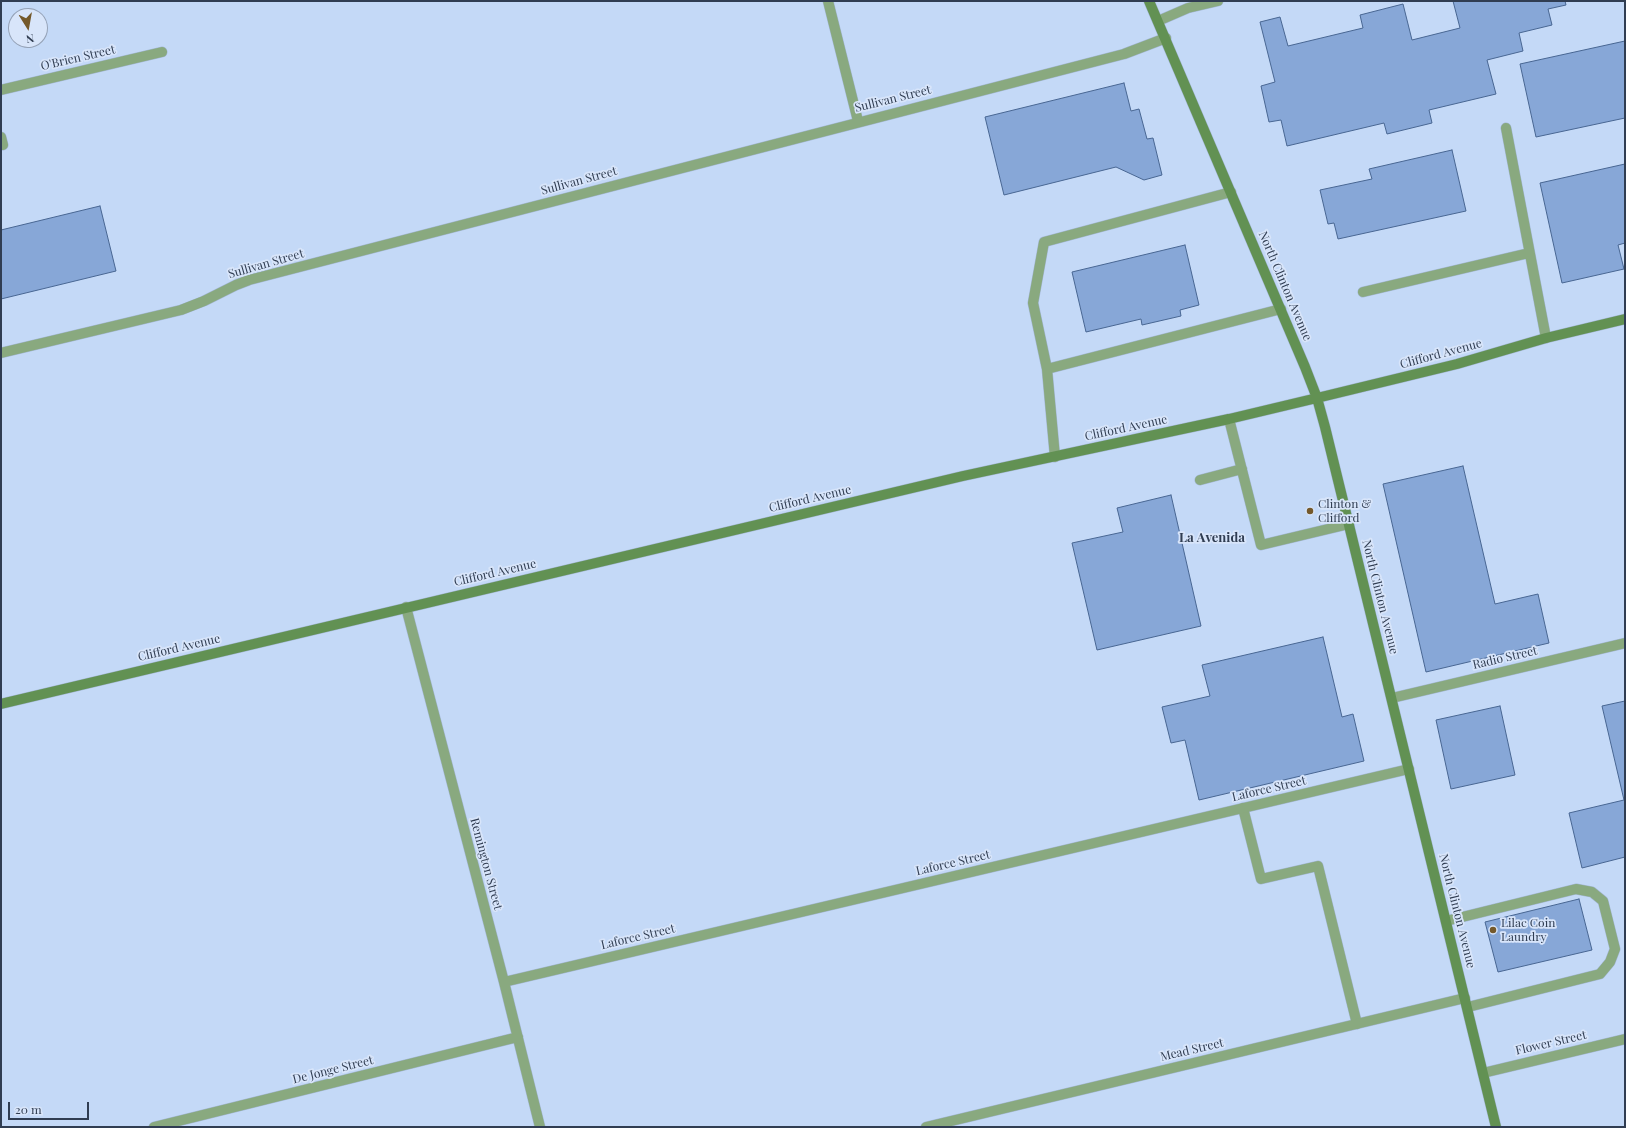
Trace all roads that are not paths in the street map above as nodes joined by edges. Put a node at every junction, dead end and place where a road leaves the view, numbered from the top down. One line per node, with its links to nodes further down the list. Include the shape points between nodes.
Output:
1 (828, 1): 8 (street)
2 (1149, 1): 4 (main road, North Clinton Avenue)
3 (1218, 1): 4 (street, via 1188,8)
4 (1158, 21): 5 (main road, North Clinton Avenue)
5 (1166, 38): 8 (street, Sullivan Street, via 1124,54); 12 (main road, North Clinton Avenue)
6 (162, 52): 7 (street, O'Brien Street)
7 (1, 90)
8 (858, 122): 18 (street, Sullivan Street, via 257,278 236,284 180,310)
9 (1506, 128): 13 (street)
10 (1, 137): 11 (street)
11 (1, 145)
12 (1231, 192): 15 (main road, North Clinton Avenue); 19 (street, via 1044,242 1033,303)
13 (1529, 253): 14 (street); 17 (street)
14 (1363, 292)
15 (1280, 309): 19 (street); 20 (main road, North Clinton Avenue)
16 (1625, 319): 17 (main road, Clifford Avenue)
17 (1546, 338): 20 (main road, Clifford Avenue, via 1457,364)
18 (1, 353)
19 (1047, 369): 22 (street)
20 (1317, 398): 21 (main road, Clifford Avenue); 25 (main road, North Clinton Avenue)
21 (1229, 419): 22 (main road, Clifford Avenue); 23 (street)
22 (1055, 457): 26 (main road, Clifford Avenue)
23 (1242, 469): 24 (street); 25 (street, via 1261,545)
24 (1200, 480)
25 (1349, 524): 28 (main road, North Clinton Avenue)
26 (406, 607): 29 (main road, Clifford Avenue); 33 (street, Remington Street)
27 (1625, 644): 28 (street, Radio Street)
28 (1392, 698): 30 (main road, North Clinton Avenue)
29 (1, 704)
30 (1409, 769): 31 (street, Laforce Street); 32 (main road, North Clinton Avenue)
31 (1243, 808): 33 (street, Laforce Street); 35 (street, via 1261,879 1318,866)
32 (1446, 921): 34 (main road, North Clinton Avenue); 34 (street, Mead Street, via 1576,889 1592,892 1603,901 1615,949 1610,962 1600,974)
33 (504, 982): 36 (street, Remington Street)
34 (1466, 1003): 35 (street, Mead Street); 38 (main road, North Clinton Avenue)
35 (1357, 1024): 41 (street, Mead Street)
36 (518, 1037): 39 (street, De Jonge Street); 40 (street, Remington Street)
37 (1625, 1039): 38 (street, Flower Street)
38 (1483, 1073): 42 (main road, North Clinton Avenue)
39 (154, 1127)
40 (540, 1127)
41 (926, 1127)
42 (1496, 1127)

